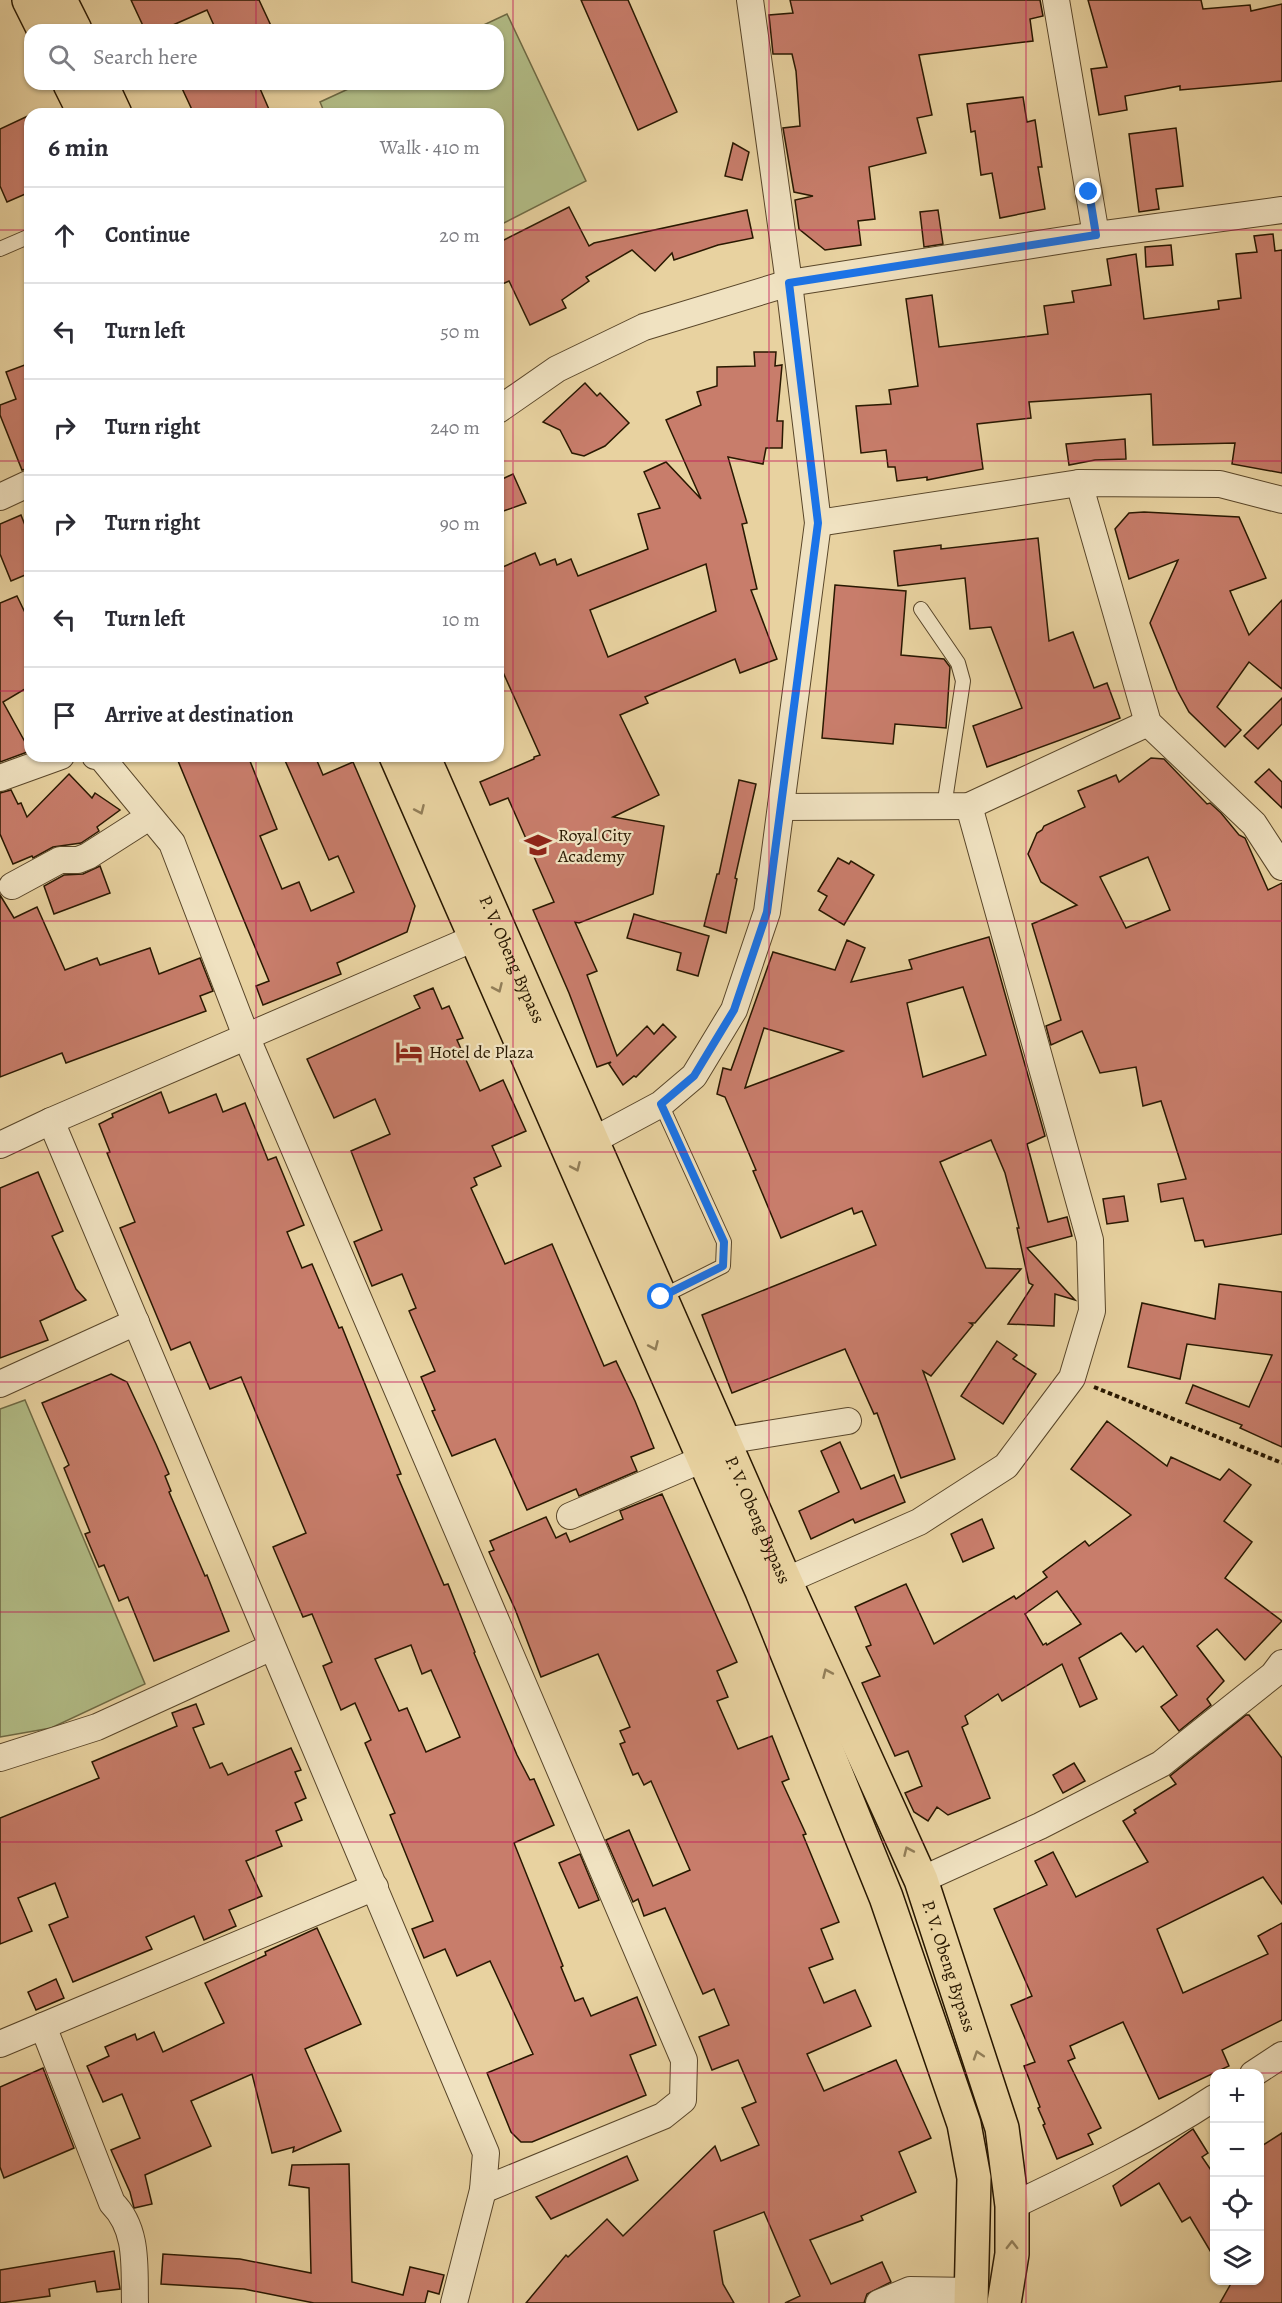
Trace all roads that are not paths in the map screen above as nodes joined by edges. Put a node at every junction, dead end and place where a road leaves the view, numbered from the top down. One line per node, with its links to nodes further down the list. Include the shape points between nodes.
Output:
1 (29, 0): 5 (highway)
2 (60, 0): 6 (highway)
3 (750, 0): 15 (street)
4 (1056, 0): 12 (street)
5 (41, 24)
6 (72, 24)
7 (73, 90): 9 (highway)
8 (104, 90): 10 (highway)
9 (82, 108)
10 (112, 108)
11 (1282, 210): 12 (street)
12 (1096, 235): 15 (street)
13 (24, 239): 14 (lane)
14 (0, 249)
15 (789, 283): 16 (street, via 644,327 557,369); 21 (street)
16 (504, 406)
17 (1079, 483): 20 (street, via 1220,484); 21 (street); 23 (street)
18 (24, 486): 19 (street)
19 (0, 497)
20 (1282, 500)
21 (818, 523): 29 (street)
22 (921, 609): 30 (lane, via 958,663 963,681)
23 (1148, 723): 30 (street); 32 (street, via 1254,824)
24 (44, 762): 28 (street)
25 (105, 762): 31 (street)
26 (399, 762): 34 (highway, P. V. Obeng Bypass, one-way to 34)
27 (425, 762): 34 (highway, P. V. Obeng Bypass)
28 (0, 778)
29 (781, 807): 30 (street); 36 (street, via 767,912 734,1010 694,1076)
30 (957, 807): 46 (street, via 1042,1060 1090,1240 1092,1311 1072,1378 1006,1466 919,1522)
31 (148, 817): 33 (street, via 88,856 60,860); 35 (street, via 172,843)
32 (1282, 867)
33 (12, 886)
34 (487, 932): 35 (street); 38 (highway, P. V. Obeng Bypass); 44 (highway, P. V. Obeng Bypass, one-way to 44)
35 (246, 1036): 37 (street); 57 (street, via 684,2060 683,2100 663,2116)
36 (661, 1104): 38 (street); 40 (lane, via 724,1242 723,1266)
37 (51, 1121): 39 (street); 41 (street)
38 (592, 1141): 40 (highway, P. V. Obeng Bypass)
39 (0, 1145)
40 (661, 1297): 44 (highway, P. V. Obeng Bypass)
41 (136, 1322): 42 (street); 47 (street)
42 (0, 1383)
43 (848, 1420): 44 (street)
44 (713, 1450): 45 (street); 46 (highway, P. V. Obeng Bypass); 59 (highway, P. V. Obeng Bypass, via 762,1591 886,1897 964,2124 974,2178)
45 (570, 1516)
46 (785, 1581): 50 (highway, P. V. Obeng Bypass, one-way to 46)
47 (272, 1647): 49 (street, via 97,1727); 51 (street)
48 (1282, 1663): 50 (street, via 1273,1675 1161,1764 1040,1826)
49 (0, 1758)
50 (921, 1880): 58 (highway, P. V. Obeng Bypass, one-way to 50, via 1002,2128)
51 (375, 1887): 52 (street); 57 (street, via 486,2152)
52 (43, 2026): 53 (street); 60 (street, via 112,2203 123,2214 133,2241)
53 (0, 2044)
54 (1282, 2055): 55 (street)
55 (1259, 2069)
56 (1210, 2101): 58 (street, via 1093,2167)
57 (483, 2190): 61 (street)
58 (1012, 2206): 63 (highway, P. V. Obeng Bypass, one-way to 58, via 1012,2254)
59 (971, 2297): 62 (street, via 910,2290)
60 (135, 2303)
61 (454, 2303)
62 (879, 2303)
63 (1004, 2303)

